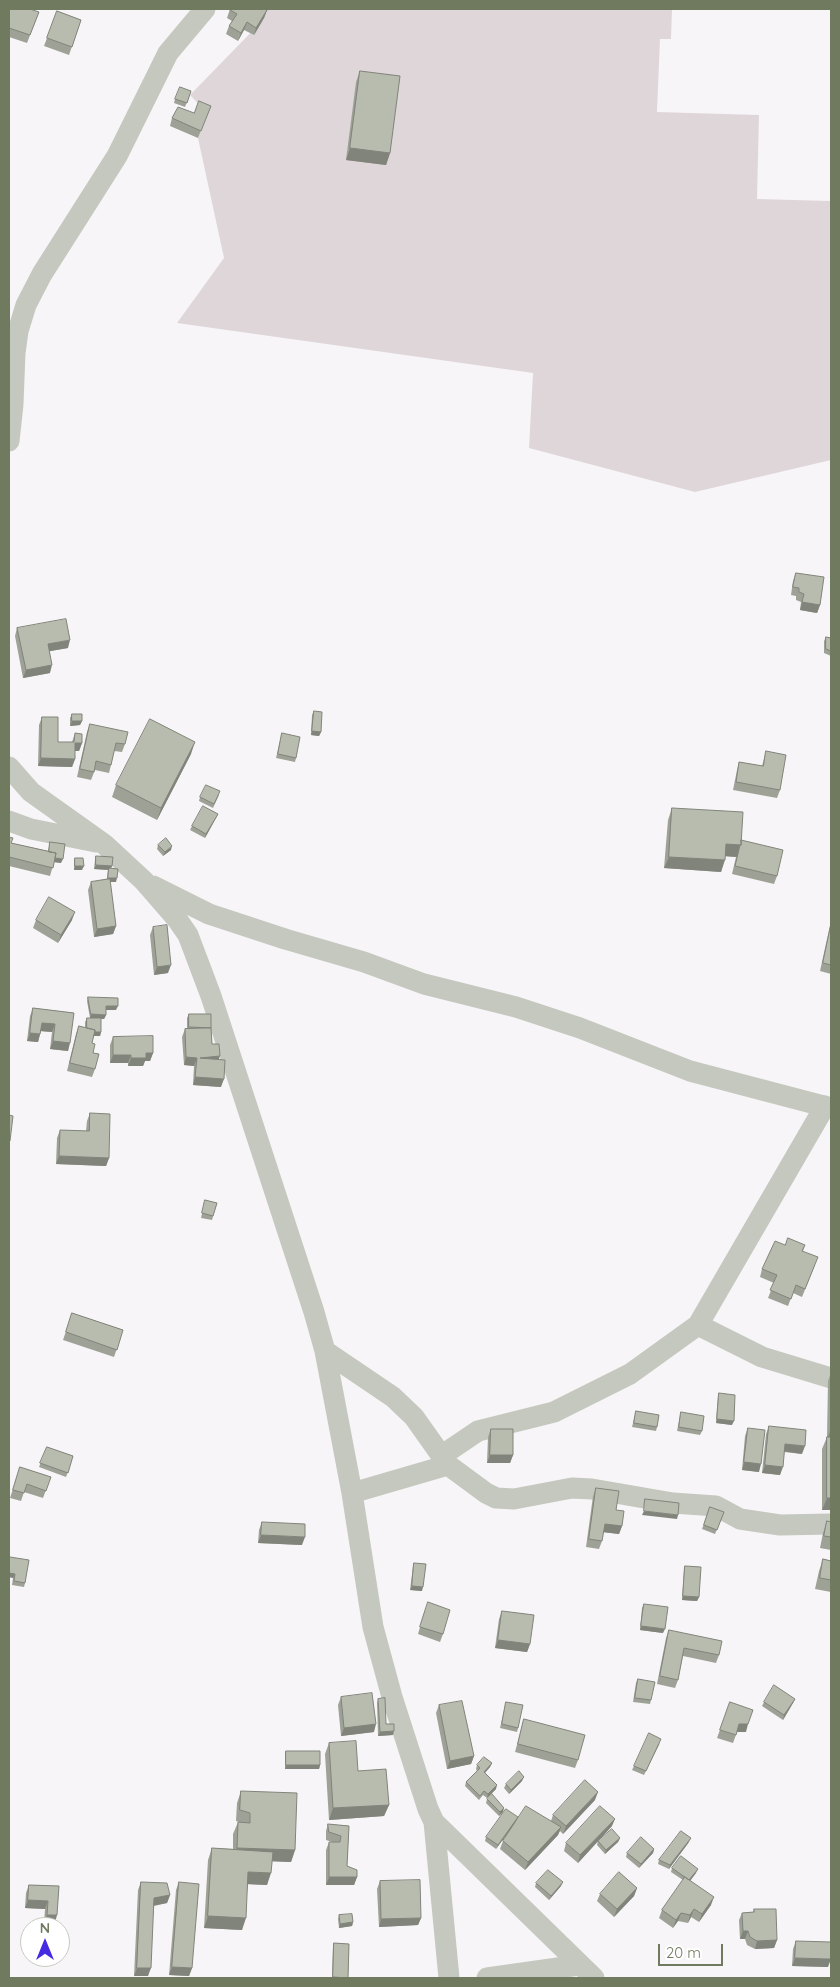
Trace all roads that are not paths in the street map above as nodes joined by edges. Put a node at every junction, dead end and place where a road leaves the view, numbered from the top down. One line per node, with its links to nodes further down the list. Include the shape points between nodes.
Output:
1 (205, 9): 2 (street, via 168,53 117,156 42,274 26,305 15,353)
2 (9, 441)
3 (9, 767): 5 (street, via 31,792)
4 (9, 821): 5 (street, via 31,829)
5 (104, 844): 6 (street)
6 (144, 881): 7 (street, via 209,914 284,939 364,962 424,984 516,1007 690,1071); 9 (street, via 178,919 188,936 211,996)
7 (828, 1107): 8 (street)
8 (698, 1325): 10 (street, via 762,1357); 11 (street, via 630,1374 554,1412 478,1431)
9 (325, 1351): 11 (street, via 393,1397 414,1417); 12 (street)
10 (831, 1378)
11 (444, 1460): 12 (street); 13 (street, via 486,1494 505,1499 552,1490 592,1489 674,1503 716,1506 740,1519 780,1525)
12 (352, 1494): 14 (street, via 373,1627 392,1697)
13 (831, 1524)
14 (434, 1822): 15 (street); 16 (street)
15 (587, 1971): 17 (street)
16 (450, 1978)
17 (487, 1978)

